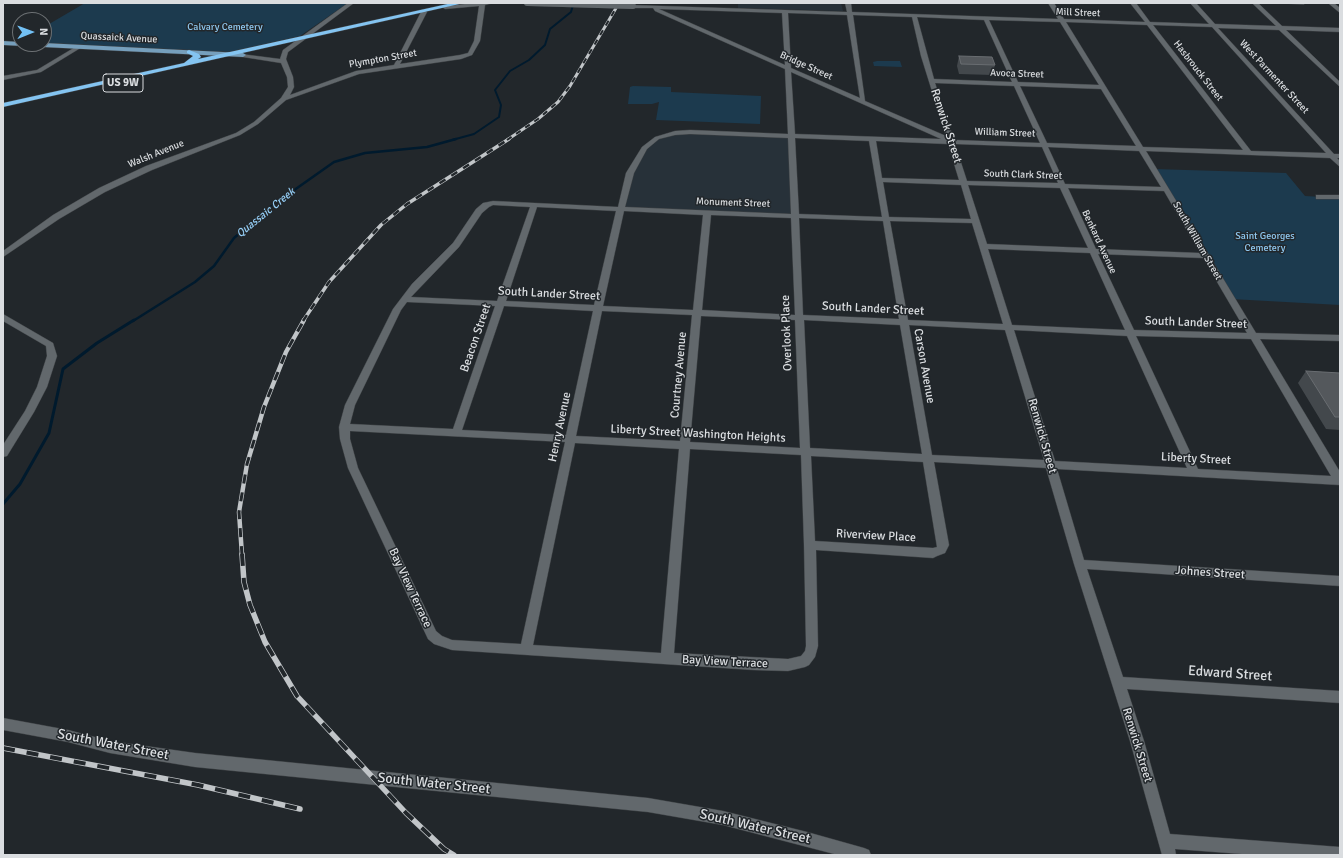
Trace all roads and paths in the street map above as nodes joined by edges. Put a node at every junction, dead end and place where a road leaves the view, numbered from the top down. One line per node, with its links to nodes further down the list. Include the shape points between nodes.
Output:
1 (351, 3): 26 (street)
2 (461, 3): 13 (highway, Quassaick Avenue / US 9W)
3 (490, 3): 12 (street)
4 (527, 3): 14 (street, Mill Street, bridge)
5 (664, 3): 14 (street)
6 (848, 3): 18 (street)
7 (1051, 3): 21 (street, South William Street)
8 (1133, 3): 22 (street, Hasbrouck Street)
9 (1193, 3): 23 (street, West Parmenter Street)
10 (1255, 3): 24 (street)
11 (1331, 3): 15 (street)
12 (482, 4): 13 (street); 33 (street, Plympton Street, via 476,47 473,51 466,56)
13 (445, 7): 16 (highway, Quassaick Avenue / US 9W)
14 (655, 7): 17 (street, Mill Street); 35 (street, Bridge Street)
15 (1340, 10)
16 (424, 12): 26 (highway, Quassaick Avenue / US 9W); 33 (street)
17 (785, 12): 18 (street, Mill Street); 35 (street, Overlook Place)
18 (850, 14): 19 (street, Mill Street); 42 (street, via 864,98)
19 (914, 16): 20 (street, Mill Street); 37 (street, Renwick Street)
20 (986, 19): 21 (street, Mill Street); 38 (street, Benkard Avenue)
21 (1062, 22): 22 (street, Mill Street); 40 (street, South William Street)
22 (1150, 25): 23 (street, Mill Street); 50 (street, Hasbrouck Street)
23 (1214, 26): 24 (street, Mill Street); 51 (street, West Parmenter Street)
24 (1281, 28): 25 (street, Mill Street); 39 (street)
25 (1340, 30)
26 (297, 41): 30 (highway, Quassaick Avenue / US 9W); 31 (highway, Quassaick Avenue / US 9W); 32 (street, via 285,50)
27 (3, 43): 28 (main road, Quassaick Avenue)
28 (79, 47): 29 (main road, Quassaick Avenue); 36 (street, via 39,72)
29 (189, 52): 30 (main road, Quassaick Avenue); 34 (highway, via 197,55 196,58)
30 (234, 54): 31 (main road, Quassaick Avenue); 34 (highway, US 9W)
31 (243, 55): 32 (street); 44 (highway, US 9W)
32 (283, 61): 41 (street, Walsh Avenue, via 291,82)
33 (396, 66): 41 (street, Plympton Street, via 353,73)
34 (176, 68): 43 (highway, US 9W)
35 (788, 69): 42 (street, Bridge Street); 45 (street, Overlook Place)
36 (3, 78)
37 (932, 81): 38 (street, Avoca Street); 47 (street, Renwick Street)
38 (1016, 84): 40 (street, Avoca Street); 48 (street, Benkard Avenue)
39 (1340, 85)
40 (1101, 87): 49 (street, South William Street)
41 (284, 99): 69 (street, Walsh Avenue, via 260,120 238,134 149,168 102,190 56,217)
42 (862, 101): 47 (street, Bridge Street)
43 (3, 105)
44 (3, 110)
45 (792, 136): 46 (street, William Street); 62 (street, William Street, via 690,132 657,138 644,148 630,173); 64 (street, Overlook Place)
46 (872, 139): 47 (street, William Street); 54 (street, Carson Avenue)
47 (951, 142): 48 (street, William Street); 55 (street, Renwick Street)
48 (1045, 145): 49 (street, William Street); 56 (street, Benkard Avenue)
49 (1139, 148): 50 (street, William Street); 57 (street, South William Street)
50 (1248, 152): 51 (street, William Street)
51 (1332, 155): 52 (street, William Street); 53 (street, West Parmenter Street)
52 (1340, 156)
53 (1340, 165)
54 (880, 180): 55 (street, South Clark Street); 65 (street, Carson Avenue)
55 (964, 183): 56 (street, South Clark Street); 66 (street, Renwick Street)
56 (1063, 186): 57 (street, South Clark Street); 68 (street, Benkard Avenue)
57 (1166, 189): 70 (street, South William Street)
58 (1319, 197): 59 (street)
59 (1340, 198)
60 (490, 203): 61 (street, Monument Street); 71 (street, Bay View Terrace, via 479,211 456,245)
61 (534, 205): 62 (street, Monument Street); 72 (street, Beacon Street)
62 (620, 209): 63 (street, Monument Street); 73 (street, Henry Avenue)
63 (707, 212): 64 (street, Monument Street); 74 (street, Courtney Avenue)
64 (795, 216): 65 (street, Monument Street); 76 (street, Overlook Place)
65 (886, 219): 66 (street, Monument Street); 77 (street, Carson Avenue)
66 (976, 221): 67 (street, Renwick Street)
67 (983, 246): 68 (street); 78 (street, Renwick Street)
68 (1092, 250): 70 (street); 79 (street, Benkard Avenue)
69 (3, 255)
70 (1205, 256): 80 (street, South William Street)
71 (404, 299): 72 (street, South Lander Street); 82 (street, Bay View Terrace, via 350,405)
72 (501, 303): 73 (street, South Lander Street); 83 (street, Beacon Street)
73 (598, 308): 74 (street, South Lander Street); 84 (street, Henry Avenue)
74 (697, 312): 76 (street, South Lander Street); 85 (street, Courtney Avenue)
75 (3, 316): 87 (street, via 50,345 52,356 42,387)
76 (799, 317): 77 (street, South Lander Street); 86 (street, Overlook Place)
77 (903, 322): 78 (street, South Lander Street); 88 (street, Carson Avenue)
78 (1008, 327): 79 (street, South Lander Street); 89 (street, Renwick Street)
79 (1130, 333): 80 (street, South Lander Street); 90 (street, Benkard Avenue)
80 (1254, 337): 81 (street, South Lander Street); 91 (street, South William Street)
81 (1340, 338)
82 (344, 427): 83 (street, Liberty Street Washington Heights); 96 (street, Bay View Terrace, via 353,468 432,635 452,645)
83 (456, 434): 84 (street, Liberty Street Washington Heights)
84 (570, 440): 85 (street, Liberty Street Washington Heights); 96 (street, Henry Avenue)
85 (686, 446): 86 (street, Liberty Street Washington Heights); 98 (street, Courtney Avenue)
86 (806, 452): 88 (street, Liberty Street Washington Heights); 92 (street, Overlook Place)
87 (3, 453)
88 (927, 458): 89 (street, Liberty Street Washington Heights); 93 (street, Carson Avenue, via 943,545)
89 (1050, 465): 90 (street, Liberty Street); 94 (street, Renwick Street)
90 (1196, 473): 91 (street, Liberty Street)
91 (1340, 480)
92 (810, 545): 93 (street, Riverview Place, via 933,553); 97 (street, Overlook Place)
93 (941, 550)
94 (1080, 564): 95 (street, Johnes Street); 99 (street, Renwick Street)
95 (1340, 581)
96 (526, 649): 98 (street, Bay View Terrace)
97 (811, 653): 98 (street, Bay View Terrace, via 805,661 788,665)
98 (667, 659)
99 (1118, 683): 100 (street, Edward Street); 102 (street, Renwick Street)
100 (1340, 696)
101 (3, 724): 104 (street, South Water Street, via 110,747 195,760 648,805 723,818)
102 (1168, 848): 103 (street)
103 (1340, 854)
104 (864, 855)

